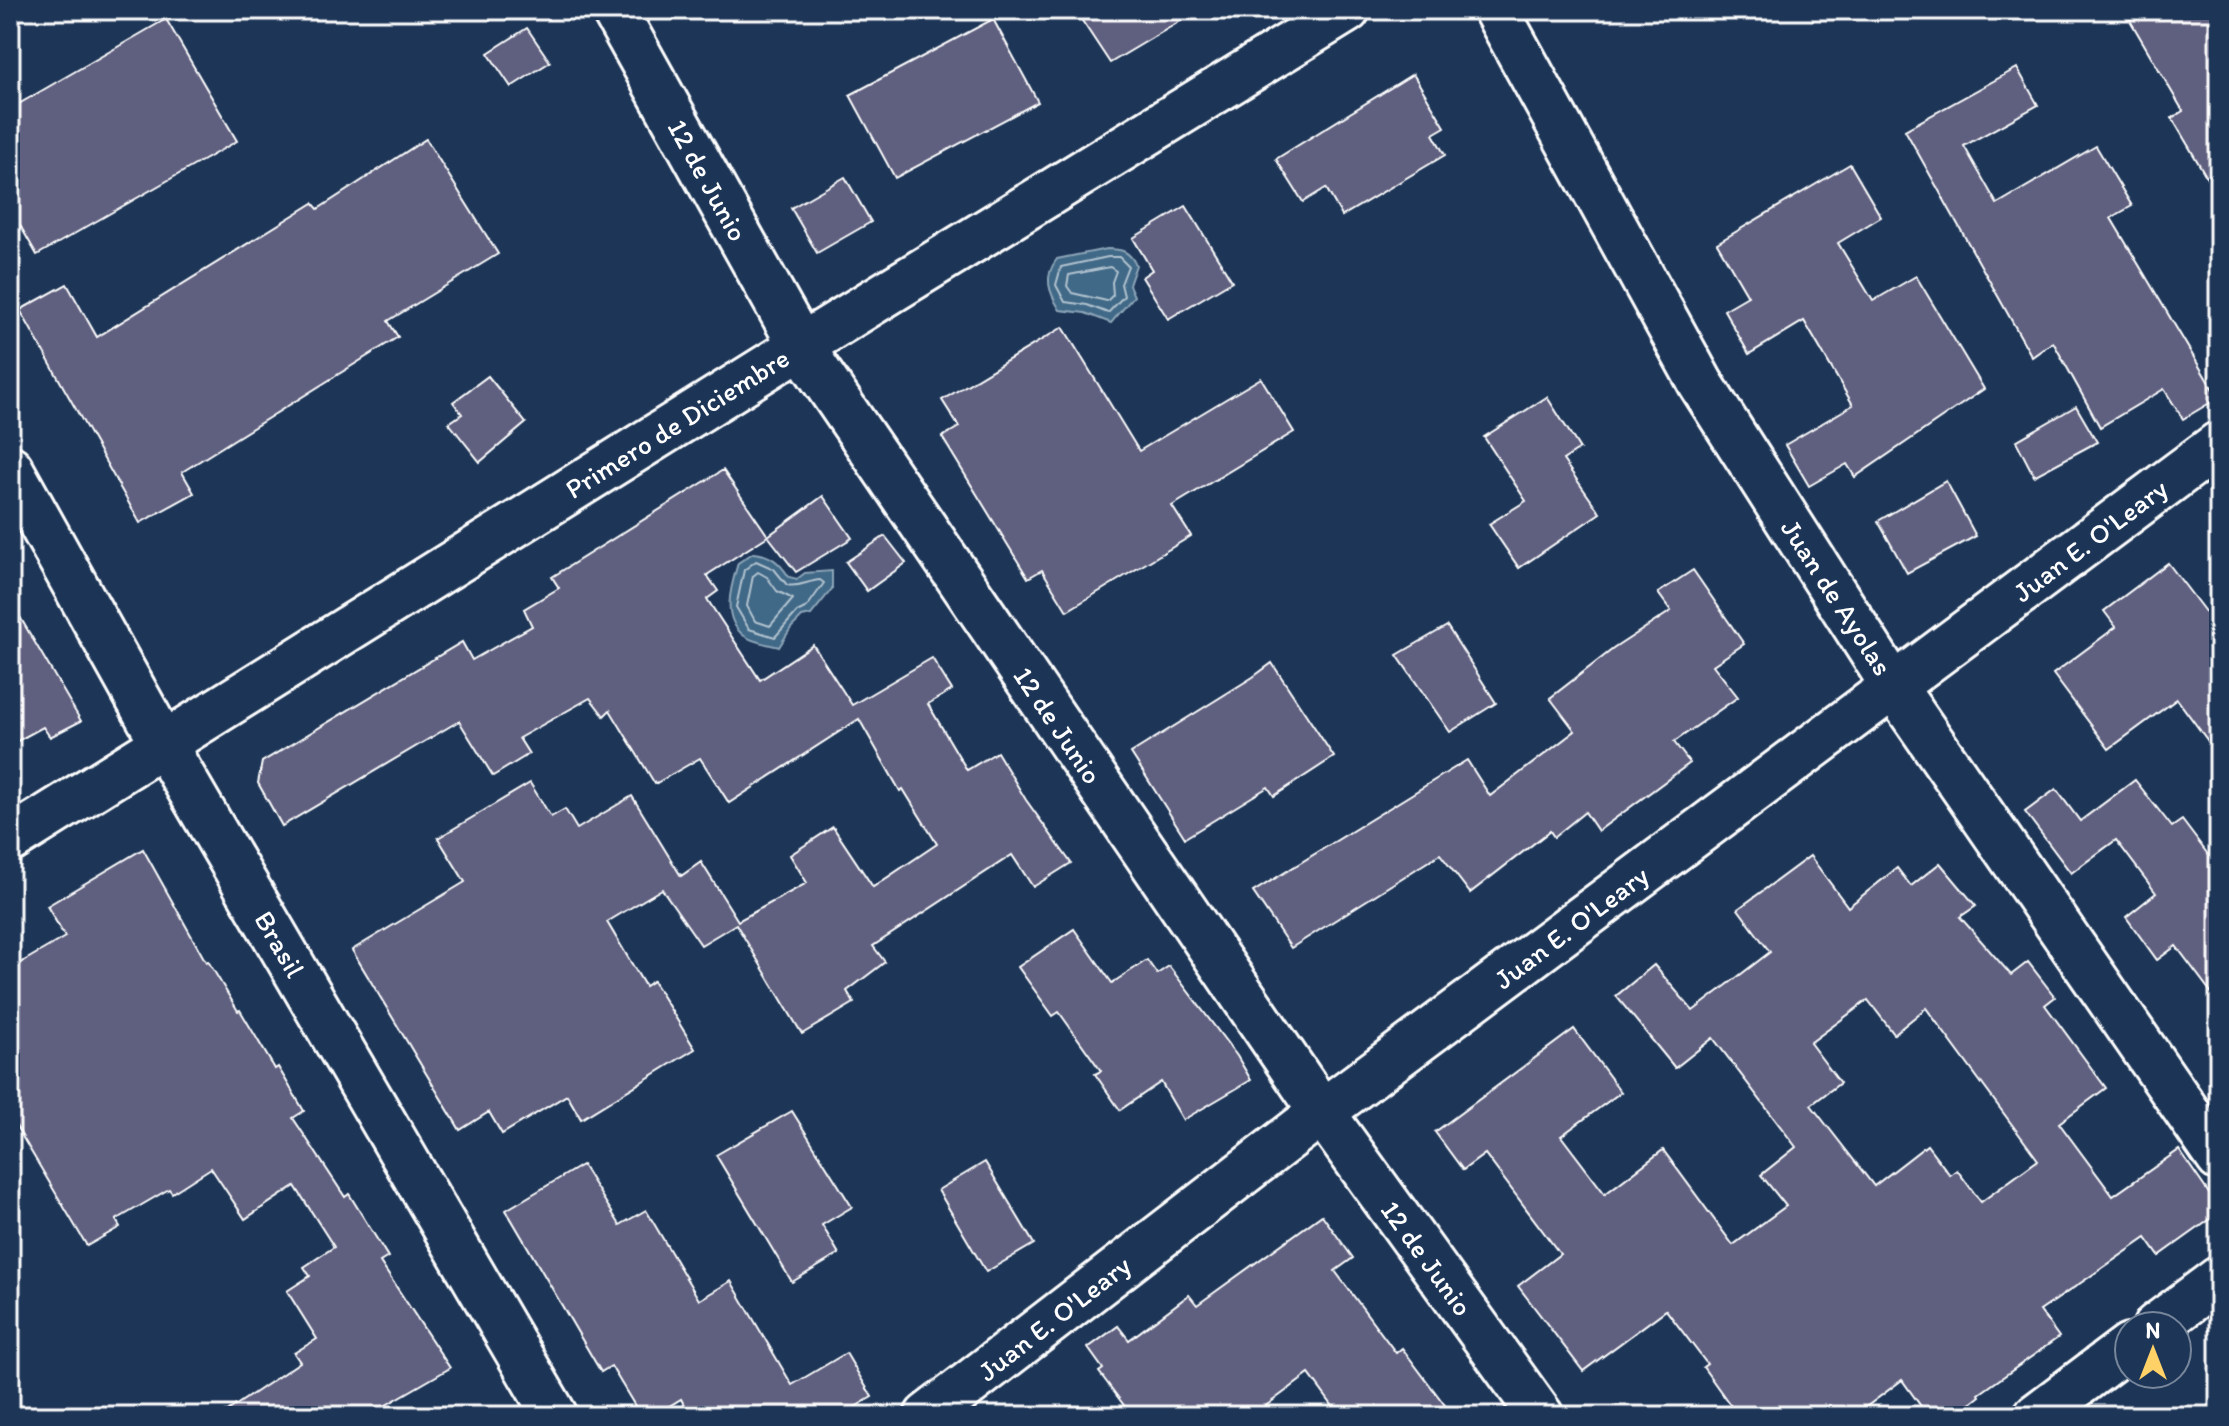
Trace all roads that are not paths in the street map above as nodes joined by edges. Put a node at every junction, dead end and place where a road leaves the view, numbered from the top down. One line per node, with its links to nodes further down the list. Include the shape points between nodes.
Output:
1 (614, 10): 4 (street, 12 de Junio)
2 (1347, 10): 4 (street, Primero de Diciembre)
3 (1496, 10): 7 (street, Juan de Ayolas, via 1701,384)
4 (801, 346): 8 (street, Primero de Diciembre); 10 (street, 12 de Junio)
5 (2219, 444): 7 (street, Juan E. O'Leary)
6 (10, 468): 8 (street, Brasil)
7 (1894, 687): 10 (street, Juan E. O'Leary); 11 (street, Juan de Ayolas)
8 (164, 745): 9 (street, Primero de Diciembre); 15 (street, Brasil)
9 (10, 840)
10 (1322, 1112): 16 (street, Juan E. O'Leary); 17 (street, 12 de Junio)
11 (2219, 1158)
12 (2219, 1279): 13 (street)
13 (2177, 1310)
14 (2113, 1358): 18 (street)
15 (555, 1416)
16 (927, 1416)
17 (1541, 1416)
18 (2036, 1416)

